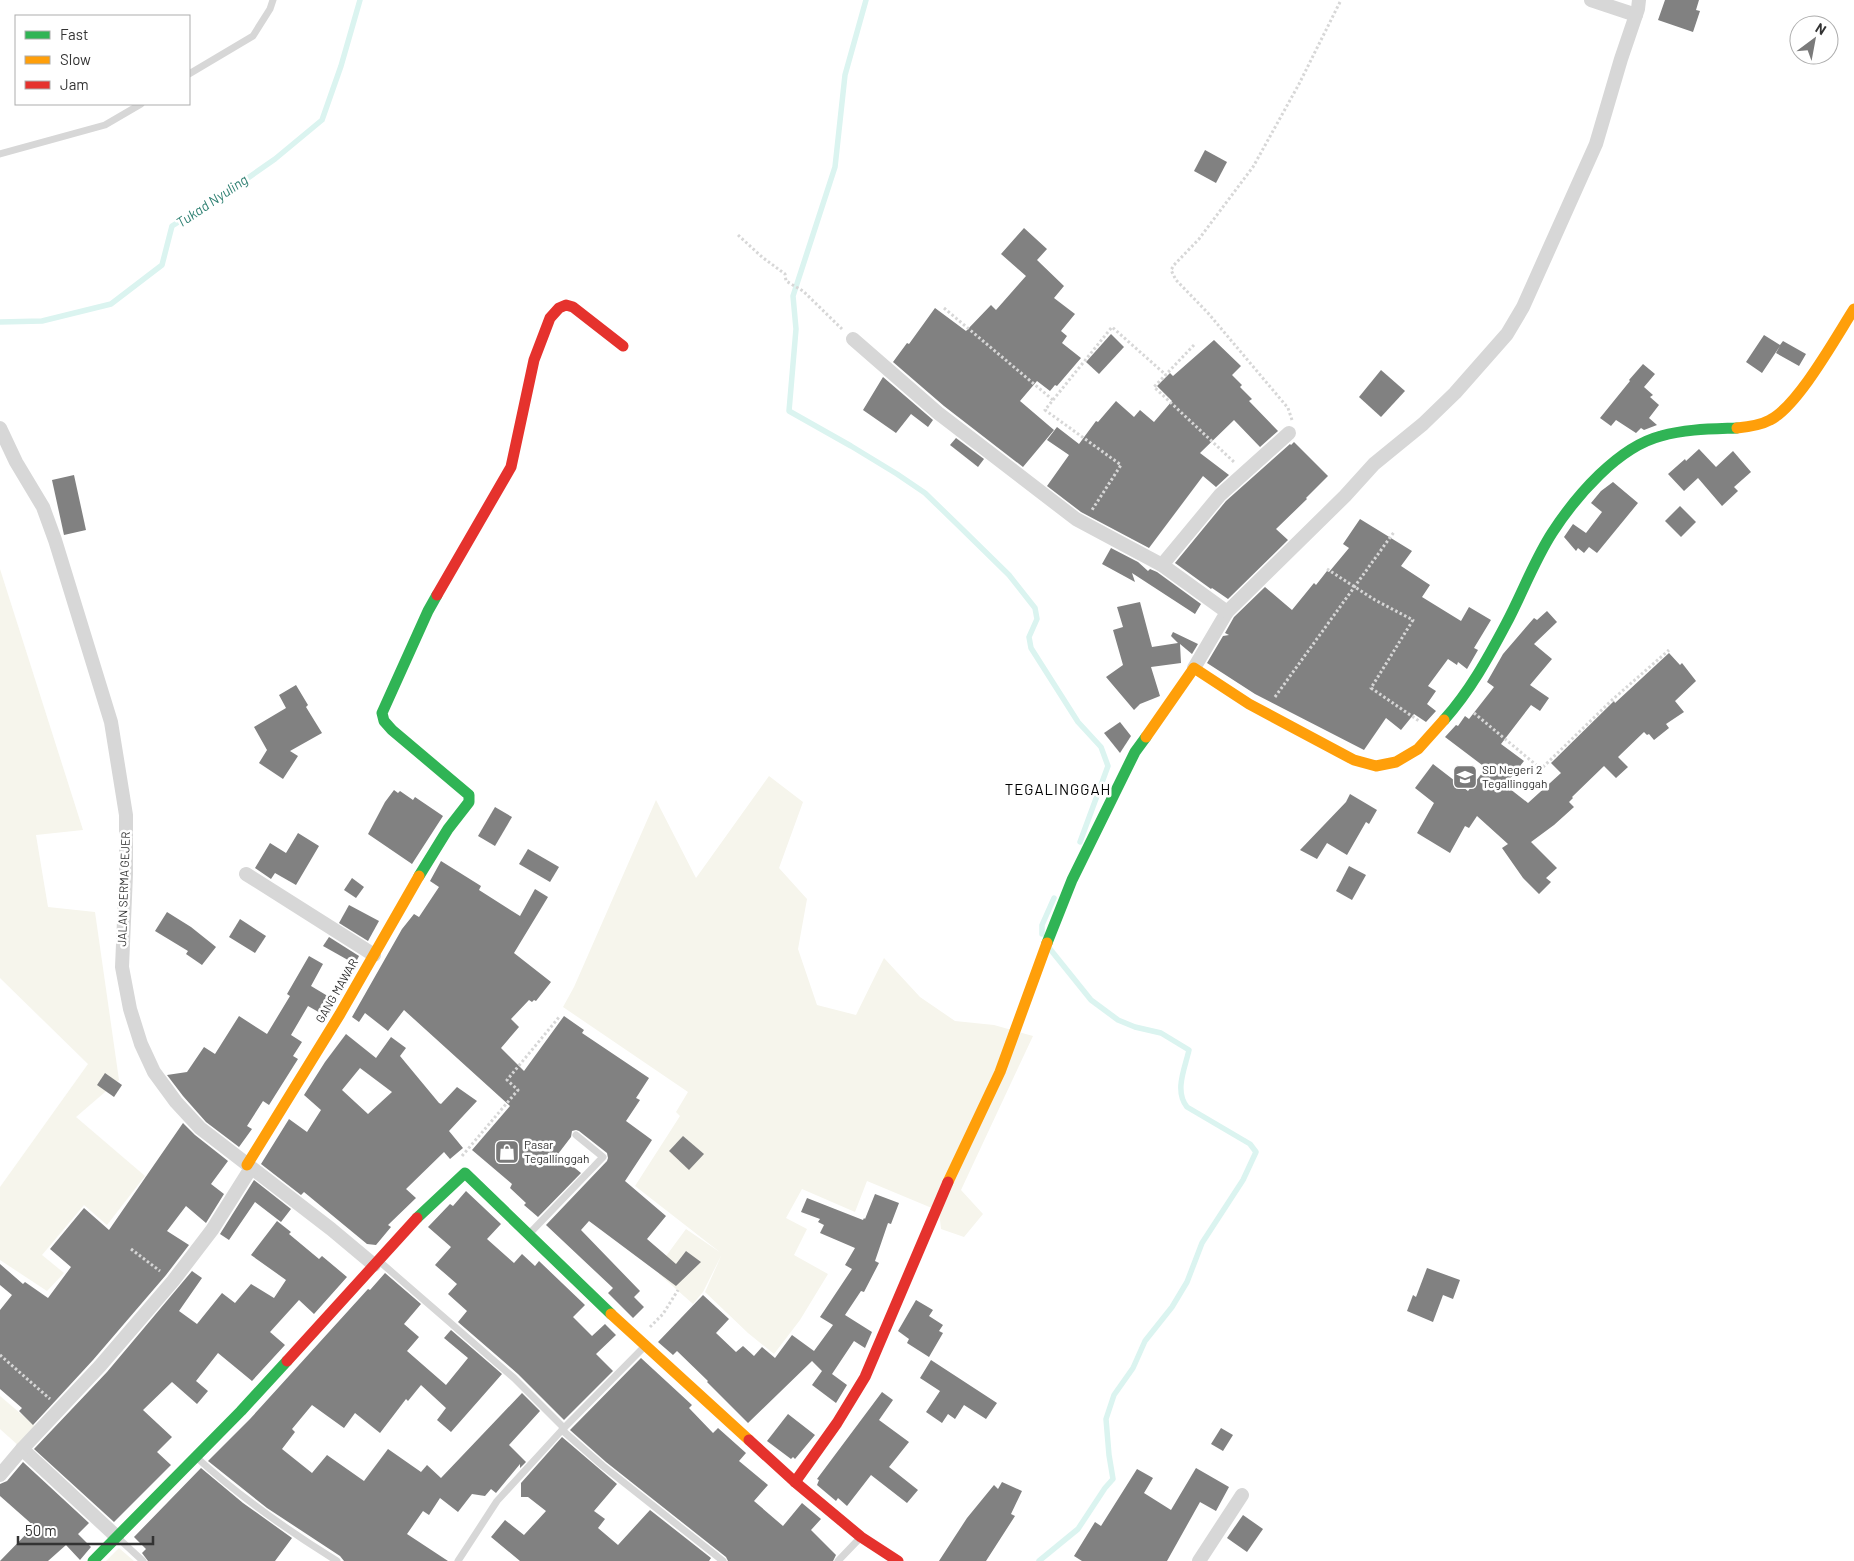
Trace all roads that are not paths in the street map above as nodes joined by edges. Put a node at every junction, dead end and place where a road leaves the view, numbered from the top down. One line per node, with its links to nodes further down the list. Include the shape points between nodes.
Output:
1 (273, 0): 5 (lane, via 253,36)
2 (1591, 0): 4 (street)
3 (1639, 0): 4 (street)
4 (1636, 15): 14 (street, via 1596,144 1541,269 1508,334 1455,393 1374,464)
5 (190, 73)
6 (138, 105): 7 (lane, via 105,125)
7 (0, 154)
8 (1854, 309): 15 (street, via 1799,393 1770,420 1746,428 1694,430 1660,436 1634,447 1601,473 1552,533 1469,690 1418,749 1396,762 1376,766 1354,760 1264,712)
9 (853, 339): 13 (street, via 938,413 1076,519)
10 (623, 346): 17 (street, GANG MAWAR, via 573,307 559,308 550,318 534,360 511,466 428,611 382,713 392,730 469,795 469,802 448,829)
11 (0, 428): 19 (street, JALAN SERMA GEJER, via 43,507 111,722 126,815 122,967 141,1044 154,1072 176,1102 200,1128)
12 (1289, 433): 13 (street, via 1220,496)
13 (1162, 565): 14 (street)
14 (1227, 612): 15 (street)
15 (1194, 668): 27 (street, via 1134,752 1072,880 1000,1072 942,1194 874,1360 845,1414)
16 (246, 874): 17 (street)
17 (374, 955): 19 (street, GANG MAWAR)
18 (576, 1135): 20 (lane, via 603,1157)
19 (249, 1167): 21 (street, JALAN SERMA GEJER); 24 (street, via 212,1230 173,1281 119,1346)
20 (529, 1233): 21 (street, via 465,1173 425,1209); 22 (street)
21 (376, 1262): 23 (lane, via 486,1353); 25 (street, via 241,1412)
22 (642, 1342): 23 (lane); 27 (street)
23 (563, 1429): 34 (lane, via 497,1501); 35 (lane, via 603,1466)
24 (22, 1449): 26 (street); 29 (street)
25 (196, 1457): 29 (street); 33 (lane, via 268,1516)
26 (0, 1474)
27 (794, 1482): 30 (street)
28 (1242, 1495): 38 (street)
29 (117, 1537): 31 (street); 32 (lane)
30 (861, 1537): 36 (lane); 37 (street)
31 (93, 1561)
32 (143, 1561)
33 (337, 1561)
34 (458, 1561)
35 (722, 1561)
36 (838, 1561)
37 (898, 1561)
38 (1199, 1561)

